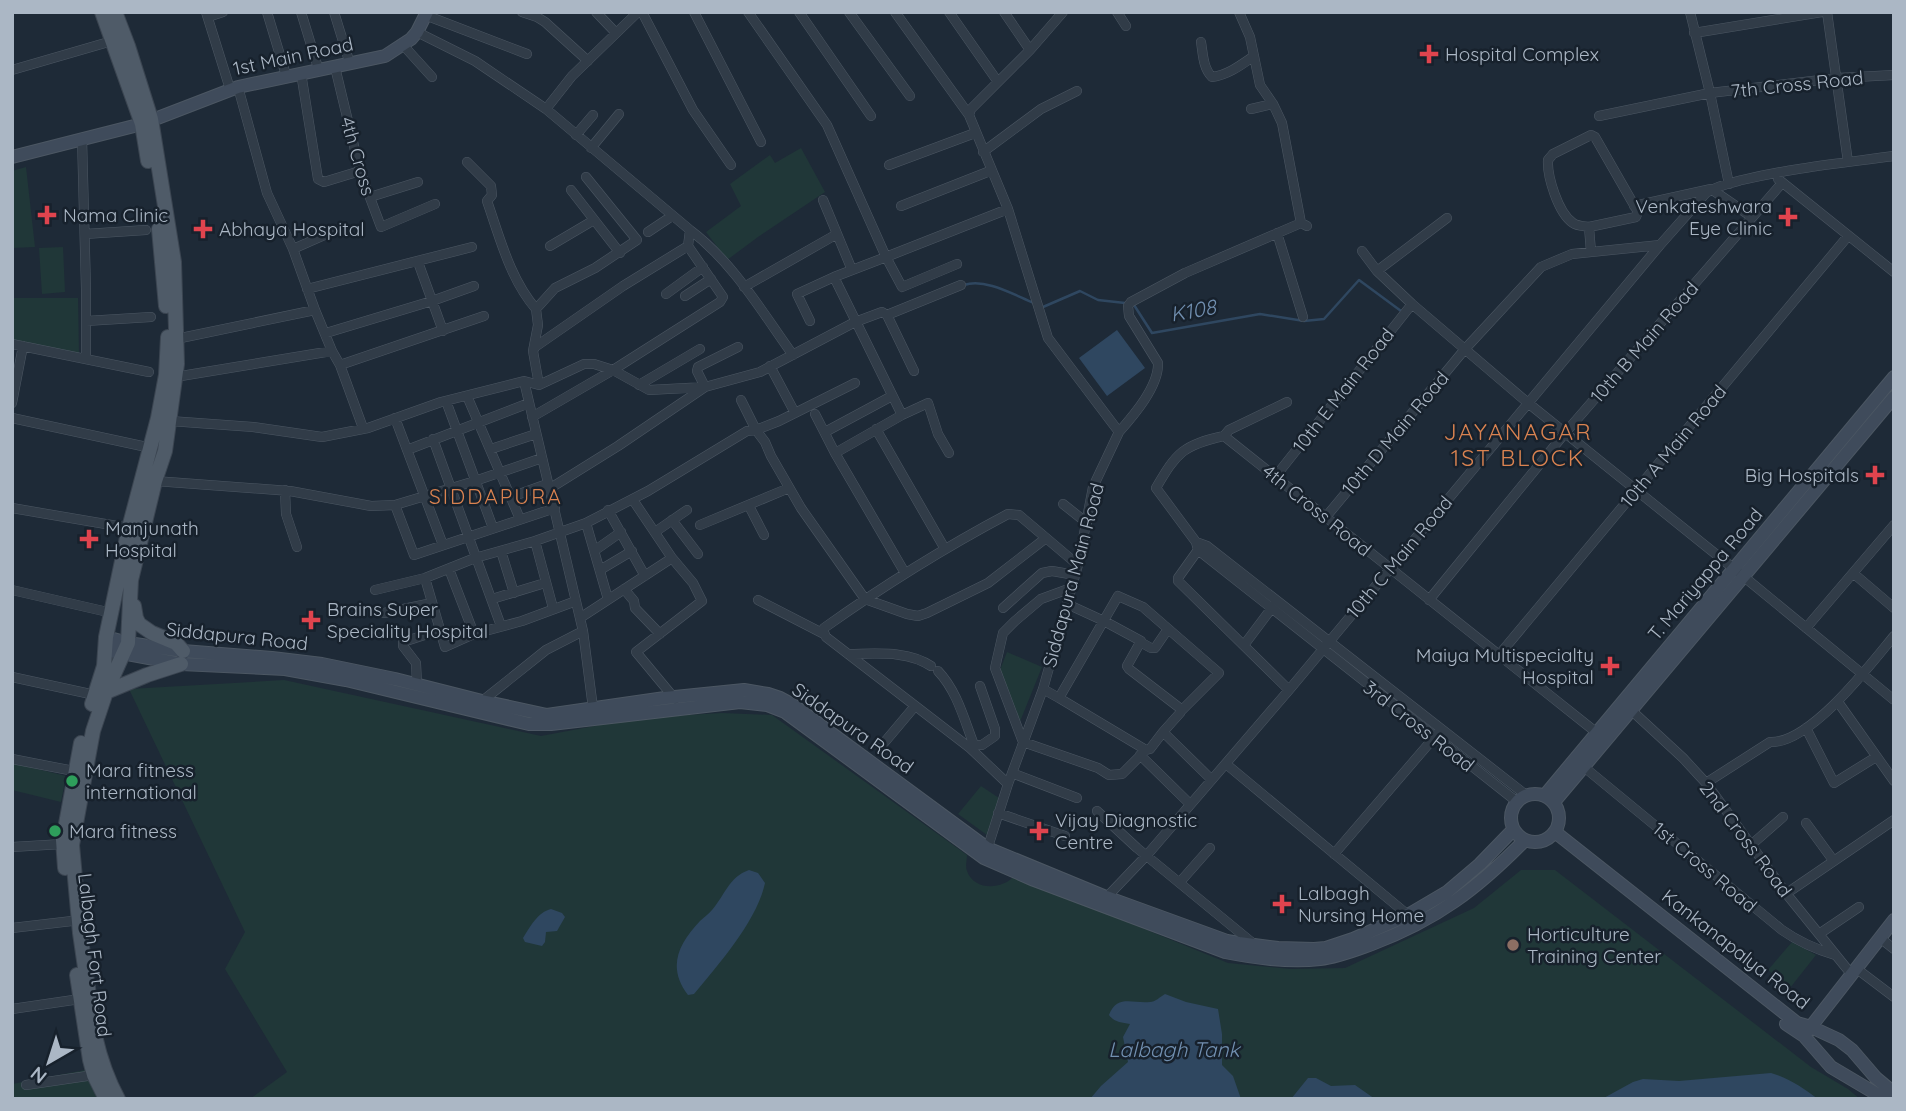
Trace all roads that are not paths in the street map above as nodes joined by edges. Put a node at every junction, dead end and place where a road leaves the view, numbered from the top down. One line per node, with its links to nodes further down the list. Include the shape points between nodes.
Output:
1 (102, 12): 28 (main road)
2 (115, 12): 57 (main road)
3 (223, 12): 23 (street)
4 (267, 12): 40 (street)
5 (301, 12): 38 (street)
6 (334, 12): 35 (street)
7 (522, 12): 34 (street, via 545,22)
8 (596, 12): 26 (street)
9 (640, 12): 26 (street); 68 (street, via 693,110)
10 (694, 12): 61 (street)
11 (748, 12): 106 (street, via 827,125)
12 (799, 12): 55 (street)
13 (849, 12): 48 (street)
14 (895, 12): 54 (street)
15 (949, 12): 44 (street)
16 (1004, 12): 31 (street)
17 (1063, 12): 31 (street)
18 (1117, 12): 24 (street)
19 (1239, 12): 33 (street)
20 (1690, 12): 27 (street)
21 (1824, 12): 27 (street); 43 (street)
22 (426, 14): 25 (main road, 1st Main Road); 32 (street)
23 (207, 15): 45 (street)
24 (1126, 26)
25 (416, 32): 30 (main road, 1st Main Road); 51 (street, via 475,61)
26 (616, 33): 34 (street)
27 (1694, 33): 47 (street)
28 (112, 41): 37 (street); 57 (main road)
29 (1201, 42): 33 (street, via 1212,77 1234,70)
30 (403, 45): 35 (main road, 1st Main Road); 42 (street)
31 (1030, 50): 44 (street)
32 (527, 54)
33 (1254, 56): 49 (street, via 1260,85)
34 (588, 61): 51 (street)
35 (350, 64): 36 (main road, 1st Main Road)
36 (335, 67): 38 (main road, 1st Main Road); 70 (street, 4th Cross)
37 (12, 70)
38 (319, 71): 39 (main road, 1st Main Road)
39 (301, 73): 40 (main road, 1st Main Road); 70 (street, via 318,179 324,182)
40 (286, 75): 45 (main road, 1st Main Road)
41 (1894, 75): 43 (street, 7th Cross Road)
42 (432, 77)
43 (1837, 78): 47 (street, 7th Cross Road); 67 (street)
44 (998, 82): 54 (street)
45 (234, 88): 57 (main road, 1st Main Road); 102 (street, via 267,193)
46 (1077, 91): 63 (street, via 1031,115)
47 (1710, 93): 56 (street); 76 (street, 7th Cross Road)
48 (909, 96)
49 (1273, 104): 50 (street); 94 (street, via 1282,123 1304,224)
50 (1251, 109)
51 (546, 110): 59 (street)
52 (619, 114): 62 (street)
53 (593, 115): 59 (street)
54 (969, 115): 58 (street)
55 (871, 116)
56 (1599, 116)
57 (147, 121): 60 (main road, 1st Main Road); 134 (main road, via 174,262); 183 (main road, Lalbagh Fort Road, via 168,340 166,375)
58 (975, 133): 63 (street); 69 (street)
59 (576, 135): 62 (street)
60 (82, 138): 65 (main road, 1st Main Road); 95 (street)
61 (761, 142)
62 (590, 148): 85 (street)
63 (983, 152): 71 (street)
64 (1894, 156): 67 (street)
65 (12, 157)
66 (467, 162): 123 (street, via 491,186 487,201 516,280)
67 (1848, 162): 72 (street)
68 (730, 165)
69 (888, 165)
70 (360, 171): 79 (street, 4th Cross)
71 (990, 171): 82 (street); 84 (street)
72 (1773, 173): 75 (street); 76 (street)
73 (586, 177): 105 (street, via 637,240)
74 (418, 182): 79 (street)
75 (1782, 183): 86 (street, 10th B Main Road); 97 (street)
76 (1729, 184): 77 (street)
77 (1711, 189): 83 (street); 86 (street); 98 (street, 10th C Main Road)
78 (571, 190): 88 (street)
79 (370, 197): 81 (street, 4th Cross, via 381,227)
80 (823, 200): 96 (street)
81 (435, 204)
82 (901, 206)
83 (1634, 206): 89 (street, via 1636,217); 89 (street, via 1595,137 1589,136 1553,154 1547,168 1569,219)
84 (1007, 209): 106 (street); 178 (street, via 1048,338)
85 (672, 216): 92 (street); 93 (street)
86 (1752, 217): 179 (street, 10th B Main Road)
87 (1447, 218): 111 (street)
88 (594, 220): 99 (street); 105 (street)
89 (1589, 227): 104 (street)
90 (146, 230): 95 (street)
91 (336, 230): 102 (street)
92 (690, 230): 100 (street); 117 (street)
93 (648, 232)
94 (1277, 233): 128 (street); 178 (street, Siddapura Main Road, via 1130,302 1129,316 1158,363 1158,372)
95 (85, 234): 129 (street)
96 (837, 234): 110 (street); 117 (street)
97 (1848, 236): 112 (street); 197 (street, 10th A Main Road)
98 (1660, 245): 104 (street, 10th D Main Road); 164 (street, 10th C Main Road)
99 (550, 246)
100 (688, 246): 109 (street); 141 (street)
101 (472, 247): 107 (street)
102 (293, 249): 118 (street)
103 (1362, 251): 111 (street)
104 (1591, 252): 139 (street, 10th D Main Road, via 1572,254 1541,267)
105 (620, 253): 123 (street, via 555,288)
106 (886, 257): 108 (street, via 901,287); 110 (street)
107 (418, 261): 118 (street); 121 (street)
108 (957, 264)
109 (703, 267): 114 (street); 119 (street)
110 (852, 270): 113 (street)
111 (1377, 271): 122 (street)
112 (1894, 272)
113 (834, 277): 130 (street, via 797,294); 131 (street)
114 (711, 279): 120 (street); 146 (street, via 723,297 720,302)
115 (961, 285): 126 (street)
116 (474, 286): 121 (street)
117 (744, 287): 142 (street)
118 (307, 289): 124 (street)
119 (666, 294)
120 (685, 296)
121 (432, 300): 132 (street); 133 (street)
122 (1412, 303): 139 (street); 190 (street, 10th E Main Road)
123 (536, 309): 141 (street)
124 (315, 310): 133 (street); 134 (street)
125 (484, 316): 132 (street)
126 (887, 316): 131 (street, via 883,312); 147 (street)
127 (151, 317): 129 (street)
128 (1303, 317)
129 (86, 321): 143 (street)
130 (810, 321)
131 (855, 322): 142 (street); 157 (street)
132 (443, 331): 144 (street)
133 (326, 333): 140 (street)
134 (176, 339): 149 (main road)
135 (12, 344): 136 (street)
136 (23, 346): 143 (street); 162 (street)
137 (738, 347): 155 (street, via 698,367)
138 (700, 349): 154 (street)
139 (1465, 349): 164 (street); 208 (street, 10th D Main Road)
140 (332, 351): 144 (street); 149 (street)
141 (533, 351): 153 (street)
142 (793, 355): 145 (street)
143 (86, 358): 148 (street)
144 (340, 365): 173 (street)
145 (771, 366): 155 (street); 165 (street)
146 (613, 370): 153 (street, via 584,364); 154 (street); 168 (street)
147 (914, 371)
148 (149, 372)
149 (175, 377): 171 (main road)
150 (1894, 377): 238 (main road, T. Mariyappa Road)
151 (524, 381): 153 (street); 156 (street); 163 (street)
152 (855, 383): 165 (street)
153 (539, 385)
154 (639, 385): 155 (street, via 649,390)
155 (705, 387): 193 (street, via 618,446)
156 (467, 396): 160 (street); 172 (street)
157 (892, 396): 167 (street); 177 (street)
158 (1894, 397): 238 (main road, T. Mariyappa Road)
159 (741, 400): 175 (street)
160 (446, 401): 170 (street); 176 (street)
161 (1287, 402): 181 (street)
162 (12, 403)
163 (529, 403): 168 (street); 172 (street)
164 (1528, 403): 179 (street); 235 (street, 10th C Main Road)
165 (795, 413): 175 (street)
166 (815, 414): 239 (street)
167 (902, 415): 174 (street); 187 (street, via 928,403)
168 (532, 417): 180 (street)
169 (12, 418): 183 (street)
170 (395, 418): 173 (street); 185 (street)
171 (170, 421): 173 (street, via 322,437); 191 (main road)
172 (480, 424): 176 (street); 184 (street)
173 (363, 428)
174 (876, 429): 186 (street); 227 (street)
175 (756, 430): 195 (street); 200 (street, via 747,431)
176 (457, 431): 182 (street); 192 (street)
177 (825, 432)
178 (1119, 432): 212 (street, Siddapura Main Road, via 1093,487)
179 (1565, 433): 197 (street); 254 (street, 10th B Main Road)
180 (536, 434): 184 (street); 188 (street)
181 (1224, 436): 190 (street, 4th Cross Road); 225 (street, via 1185,448 1156,488)
182 (433, 439): 185 (street); 194 (street)
183 (151, 446): 215 (main road, Lalbagh Fort Road)
184 (491, 449): 189 (street)
185 (407, 450): 198 (street)
186 (837, 452)
187 (949, 453)
188 (542, 458): 189 (street); 193 (street)
189 (501, 472): 192 (street); 199 (street)
190 (1275, 477): 208 (street, 4th Cross Road)
191 (155, 481): 196 (street); 243 (main road)
192 (475, 481): 194 (street); 216 (street)
193 (548, 486): 199 (street); 205 (street)
194 (451, 488): 198 (street); 221 (street)
195 (789, 488): 203 (street); 251 (street)
196 (285, 490): 202 (street, via 371,506); 226 (street, via 286,514)
197 (1636, 490): 238 (street); 282 (street, 10th A Main Road)
198 (425, 496): 202 (street); 224 (street)
199 (511, 497): 209 (street)
200 (633, 499): 206 (street); 218 (street)
201 (1063, 504): 212 (street)
202 (395, 505): 224 (street, via 414,555)
203 (749, 506): 213 (street); 220 (street)
204 (12, 508): 215 (street)
205 (555, 508): 209 (street); 219 (street)
206 (608, 510): 211 (street); 217 (street)
207 (687, 510): 210 (street)
208 (1325, 518): 235 (street, 4th Cross Road)
209 (520, 519): 216 (street)
210 (672, 520): 218 (street); 231 (street)
211 (586, 523): 219 (street); 229 (street)
212 (1087, 523): 237 (street, Siddapura Main Road)
213 (701, 525)
214 (1894, 525): 240 (street)
215 (129, 527): 262 (main road, Lalbagh Fort Road)
216 (493, 528): 221 (street)
217 (621, 532): 229 (street); 230 (street)
218 (655, 532): 233 (street)
219 (560, 533): 223 (street); 255 (street)
220 (764, 535)
221 (468, 536): 224 (street); 232 (street)
222 (1046, 538): 227 (street, via 1019,514 1007,514); 237 (street); 251 (street, via 988,583 927,613 907,614)
223 (535, 541): 228 (street); 244 (street)
224 (443, 545)
225 (1197, 546): 261 (street, 3rd Cross Road); 275 (street, via 1208,546); 278 (street, via 1178,582)
226 (297, 547)
227 (945, 549): 239 (street)
228 (501, 551): 232 (street); 249 (street)
229 (594, 551): 236 (street)
230 (632, 551): 236 (street); 241 (street)
231 (698, 554)
232 (475, 558): 234 (street); 250 (street)
233 (672, 558): 241 (street); 271 (street, via 702,601)
234 (449, 569): 242 (street); 273 (street)
235 (1390, 569): 254 (street, 4th Cross Road); 275 (street, 10th C Main Road)
236 (600, 570): 252 (street)
237 (1076, 570): 245 (street, Siddapura Main Road); 259 (street, via 1042,573)
238 (1739, 572): 267 (street); 298 (main road, T. Mariyappa Road); 303 (main road, T. Mariyappa Road)
239 (905, 573): 251 (street)
240 (1853, 573): 260 (street); 267 (street)
241 (645, 576): 246 (street)
242 (425, 578): 248 (street); 256 (street)
243 (131, 580): 279 (main road); 283 (main road, via 139,624 176,643)
244 (545, 583): 249 (street); 258 (street)
245 (1071, 588): 257 (street, Siddapura Main Road); 305 (street, via 1041,599 1003,634 995,668)
246 (624, 589): 252 (street); 271 (street)
247 (12, 590): 262 (street)
248 (375, 590)
249 (514, 593): 250 (street)
250 (492, 599): 266 (street)
251 (865, 599): 272 (street, via 824,628)
252 (608, 600): 264 (street)
253 (758, 600): 272 (street)
254 (1429, 600): 282 (street, 4th Cross Road)
255 (576, 601): 258 (street); 264 (street)
256 (432, 603): 263 (street); 269 (street)
257 (1067, 604): 265 (street); 288 (street, Siddapura Main Road)
258 (553, 608): 266 (street)
259 (1003, 608)
260 (1894, 608)
261 (1272, 610): 278 (street); 280 (street, 3rd Cross Road)
262 (112, 613): 276 (main road, Lalbagh Fort Road)
263 (384, 613)
264 (580, 618): 270 (street)
265 (1104, 621): 268 (street, via 1118,596 1143,607); 277 (street); 291 (street)
266 (501, 626): 273 (street)
267 (1806, 628): 284 (street)
268 (1168, 629): 277 (street, via 1155,648); 299 (street, via 1219,673)
269 (440, 630): 273 (street, via 445,647); 286 (street, via 403,642 416,663)
270 (583, 631): 296 (street, via 546,650); 297 (street)
271 (660, 634): 294 (street, via 636,652)
272 (824, 634): 281 (street)
273 (474, 635)
274 (1894, 635): 284 (street)
275 (1328, 642): 280 (street, 10th C Main Road); 301 (street)
276 (106, 643): 279 (main road); 290 (main road, Lalbagh Fort Road)
277 (1142, 643): 299 (street, via 1127,666)
278 (1244, 645): 289 (street)
279 (126, 648): 283 (main road); 290 (main road, Lalbagh Fort Road)
280 (1321, 650): 289 (street, 10th C Main Road); 304 (street, 3rd Cross Road)
281 (848, 653): 295 (street); 307 (street, via 906,655 934,669 954,692)
282 (1499, 655): 303 (street, 4th Cross Road)
283 (182, 658): 286 (main road, Siddapura Road, via 306,662); 290 (main road); 296 (main road, Siddapura Road, via 285,669)
284 (1863, 674): 292 (street); 293 (street)
285 (12, 677): 290 (street)
286 (417, 684): 296 (main road, Siddapura Road)
287 (980, 686): 307 (street, via 995,736)
288 (1043, 690): 291 (street); 305 (street, Siddapura Main Road)
289 (1289, 690): 311 (street, 10th C Main Road)
290 (101, 694): 313 (main road, Lalbagh Fort Road, via 84,727); 362 (main road, Lalbagh Fort Road, via 72,845 95,1036)
291 (1059, 698): 308 (street)
292 (1894, 700)
293 (1838, 702): 300 (street); 309 (street)
294 (676, 703): 296 (main road, Siddapura Road, via 551,724 530,724); 297 (main road, Siddapura Road); 336 (main road, Siddapura Road, via 744,690 780,698)
295 (915, 706): 306 (street); 307 (street)
296 (480, 707): 297 (main road, Siddapura Road, via 547,715)
297 (593, 708)
298 (1631, 710): 312 (main road, T. Mariyappa Road); 318 (street, 2nd Cross Road)
299 (1181, 711): 302 (street)
300 (1806, 728): 309 (street, via 1834,783); 318 (street, via 1770,742)
301 (1441, 729): 304 (street); 320 (street)
302 (1164, 732): 308 (street); 315 (street)
303 (1597, 733): 321 (main road, T. Mariyappa Road)
304 (1434, 738): 320 (street, 3rd Cross Road); 337 (street)
305 (1023, 742): 308 (street, via 1109,775 1122,774); 314 (street, Siddapura Main Road)
306 (883, 744)
307 (973, 748): 317 (street)
308 (1143, 753): 322 (street)
309 (1876, 757): 316 (street)
310 (12, 759): 313 (street)
311 (1226, 764): 315 (street, 10th C Main Road); 337 (street)
312 (1584, 767): 321 (main road, T. Mariyappa Road); 352 (street, 1st Cross Road, via 1798,942)
313 (74, 772): 332 (main road, Lalbagh Fort Road)
314 (1012, 773): 317 (street, Siddapura Main Road); 319 (street)
315 (1211, 779): 322 (street, 10th C Main Road)
316 (1894, 781)
317 (1007, 783): 324 (street, Siddapura Main Road)
318 (1706, 783): 333 (street, 2nd Cross Road)
319 (1077, 798)
320 (1521, 798): 321 (main road, via 1537,793); 328 (main road, via 1510,815)
321 (1549, 799): 329 (main road, via 1559,817)
322 (1190, 804): 338 (street, 10th C Main Road)
323 (1097, 811): 338 (street)
324 (998, 813): 330 (street); 336 (street, Siddapura Main Road)
325 (1783, 817): 333 (street)
326 (1894, 820): 339 (street)
327 (1806, 823): 339 (street)
328 (1513, 830): 331 (main road); 344 (main road, Siddapura Road, via 1447,892)
329 (1552, 835): 331 (main road, via 1542,841); 357 (main road, Kankanapalya Road)
330 (1065, 836)
331 (1525, 840): 342 (main road, Siddapura Road, via 1455,903 1385,939 1322,959 1280,960 1225,952)
332 (63, 844): 334 (street); 346 (main road, Lalbagh Fort Road)
333 (1751, 845): 341 (street, 2nd Cross Road)
334 (14, 846)
335 (1210, 848): 340 (street)
336 (986, 853): 342 (main road, Siddapura Road)
337 (1334, 854): 344 (street)
338 (1147, 855): 340 (street); 342 (street, 10th C Main Road)
339 (1833, 860): 341 (street)
340 (1180, 882): 350 (street)
341 (1787, 893): 348 (street, 2nd Cross Road)
342 (1103, 901): 350 (main road, Siddapura Road)
343 (1859, 907): 348 (street)
344 (1408, 915): 350 (main road, Siddapura Road, via 1326,948)
345 (1894, 920): 349 (main road)
346 (72, 921): 347 (street); 355 (main road, Lalbagh Fort Road)
347 (12, 928)
348 (1819, 934): 352 (street, 2nd Cross Road)
349 (1880, 937): 351 (street); 353 (main road)
350 (1256, 946)
351 (1894, 949)
352 (1835, 955): 353 (street, 2nd Cross Road)
353 (1855, 972): 354 (street); 357 (main road)
354 (1894, 997)
355 (80, 999): 356 (street); 358 (main road, Lalbagh Fort Road)
356 (12, 1009)
357 (1808, 1031): 360 (main road, Kankanapalya Road, via 1839,1040); 363 (main road, Kankanapalya Road, via 1831,1067)
358 (94, 1075): 359 (street); 361 (main road, Lalbagh Fort Road)
359 (26, 1085)
360 (1894, 1093)
361 (106, 1099)
362 (118, 1099)
363 (1885, 1099)

